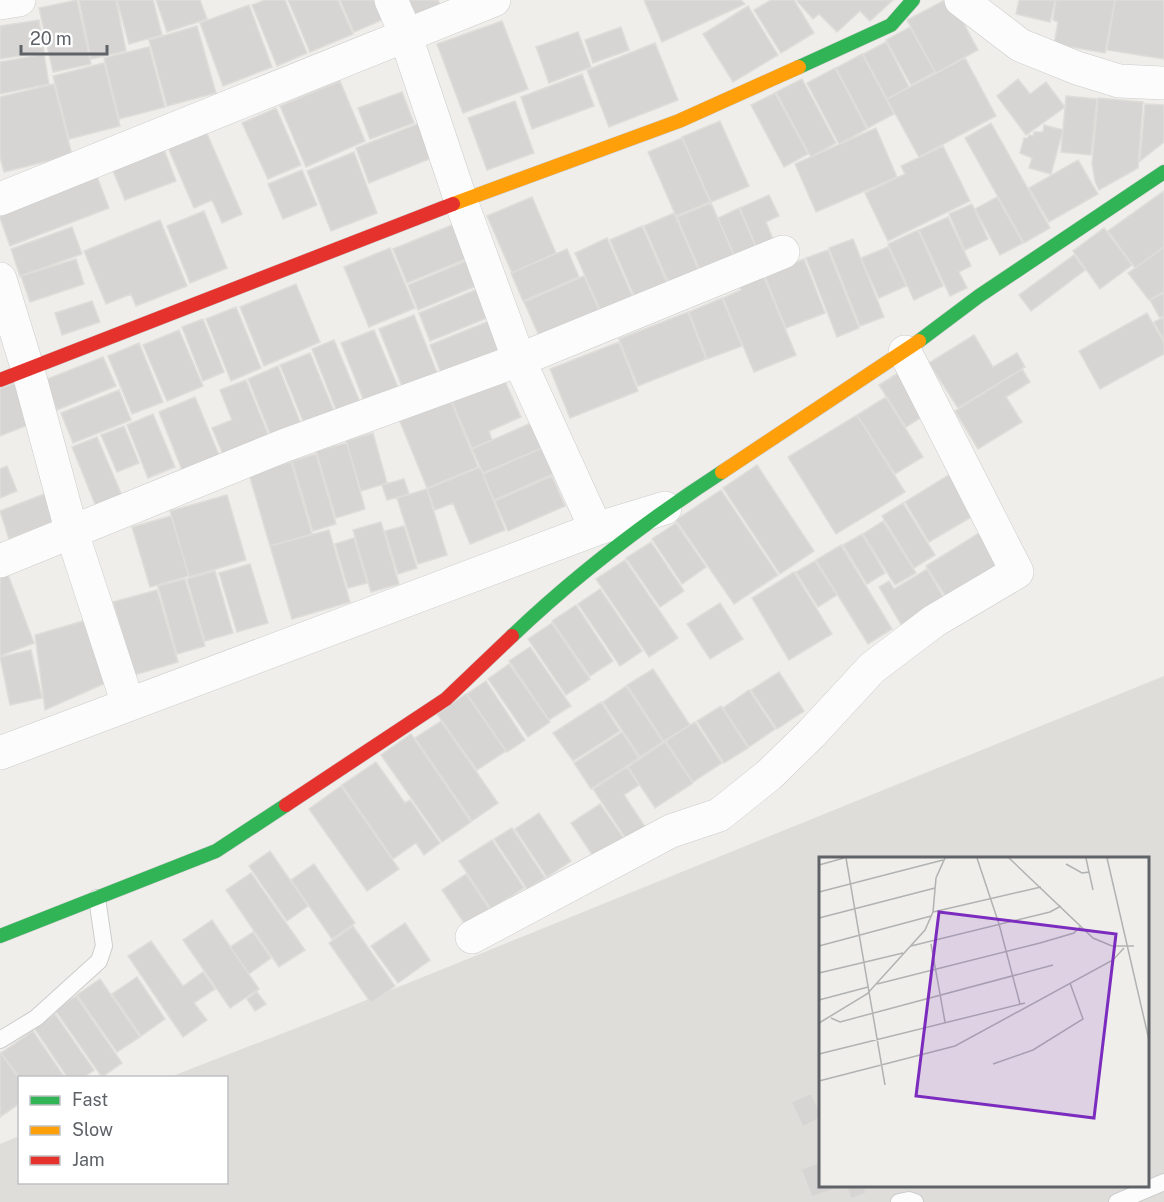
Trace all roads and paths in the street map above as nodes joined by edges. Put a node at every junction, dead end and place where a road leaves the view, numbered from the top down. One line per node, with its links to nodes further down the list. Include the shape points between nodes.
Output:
1 (19, 0): 6 (street)
2 (391, 0): 7 (street)
3 (494, 0): 7 (street)
4 (913, 0): 11 (street, via 891,25 679,121)
5 (961, 0): 8 (street, via 1029,49 1119,81)
6 (0, 3)
7 (405, 35): 10 (street); 11 (street)
8 (1164, 83)
9 (1164, 172): 14 (street, via 979,296)
10 (0, 199)
11 (461, 201): 15 (street); 16 (street)
12 (783, 252): 15 (street)
13 (0, 279): 16 (street)
14 (904, 352): 17 (street); 25 (street, via 1017,572 934,621 872,668 812,734 719,815 670,831)
15 (519, 360): 18 (street); 19 (street, via 283,446)
16 (14, 375): 19 (street)
17 (666, 508): 18 (street); 23 (street, via 542,607 446,699 216,851)
18 (596, 529): 21 (street)
19 (72, 533): 20 (street); 21 (street)
20 (0, 561)
21 (128, 704): 22 (street)
22 (0, 753)
23 (97, 898): 24 (street); 26 (lane, via 104,946 99,961 36,1018)
24 (0, 936)
25 (472, 937)
26 (0, 1040)
27 (1164, 1182): 30 (lane)
28 (899, 1202): 29 (lane)
29 (915, 1202)
30 (1117, 1202)

